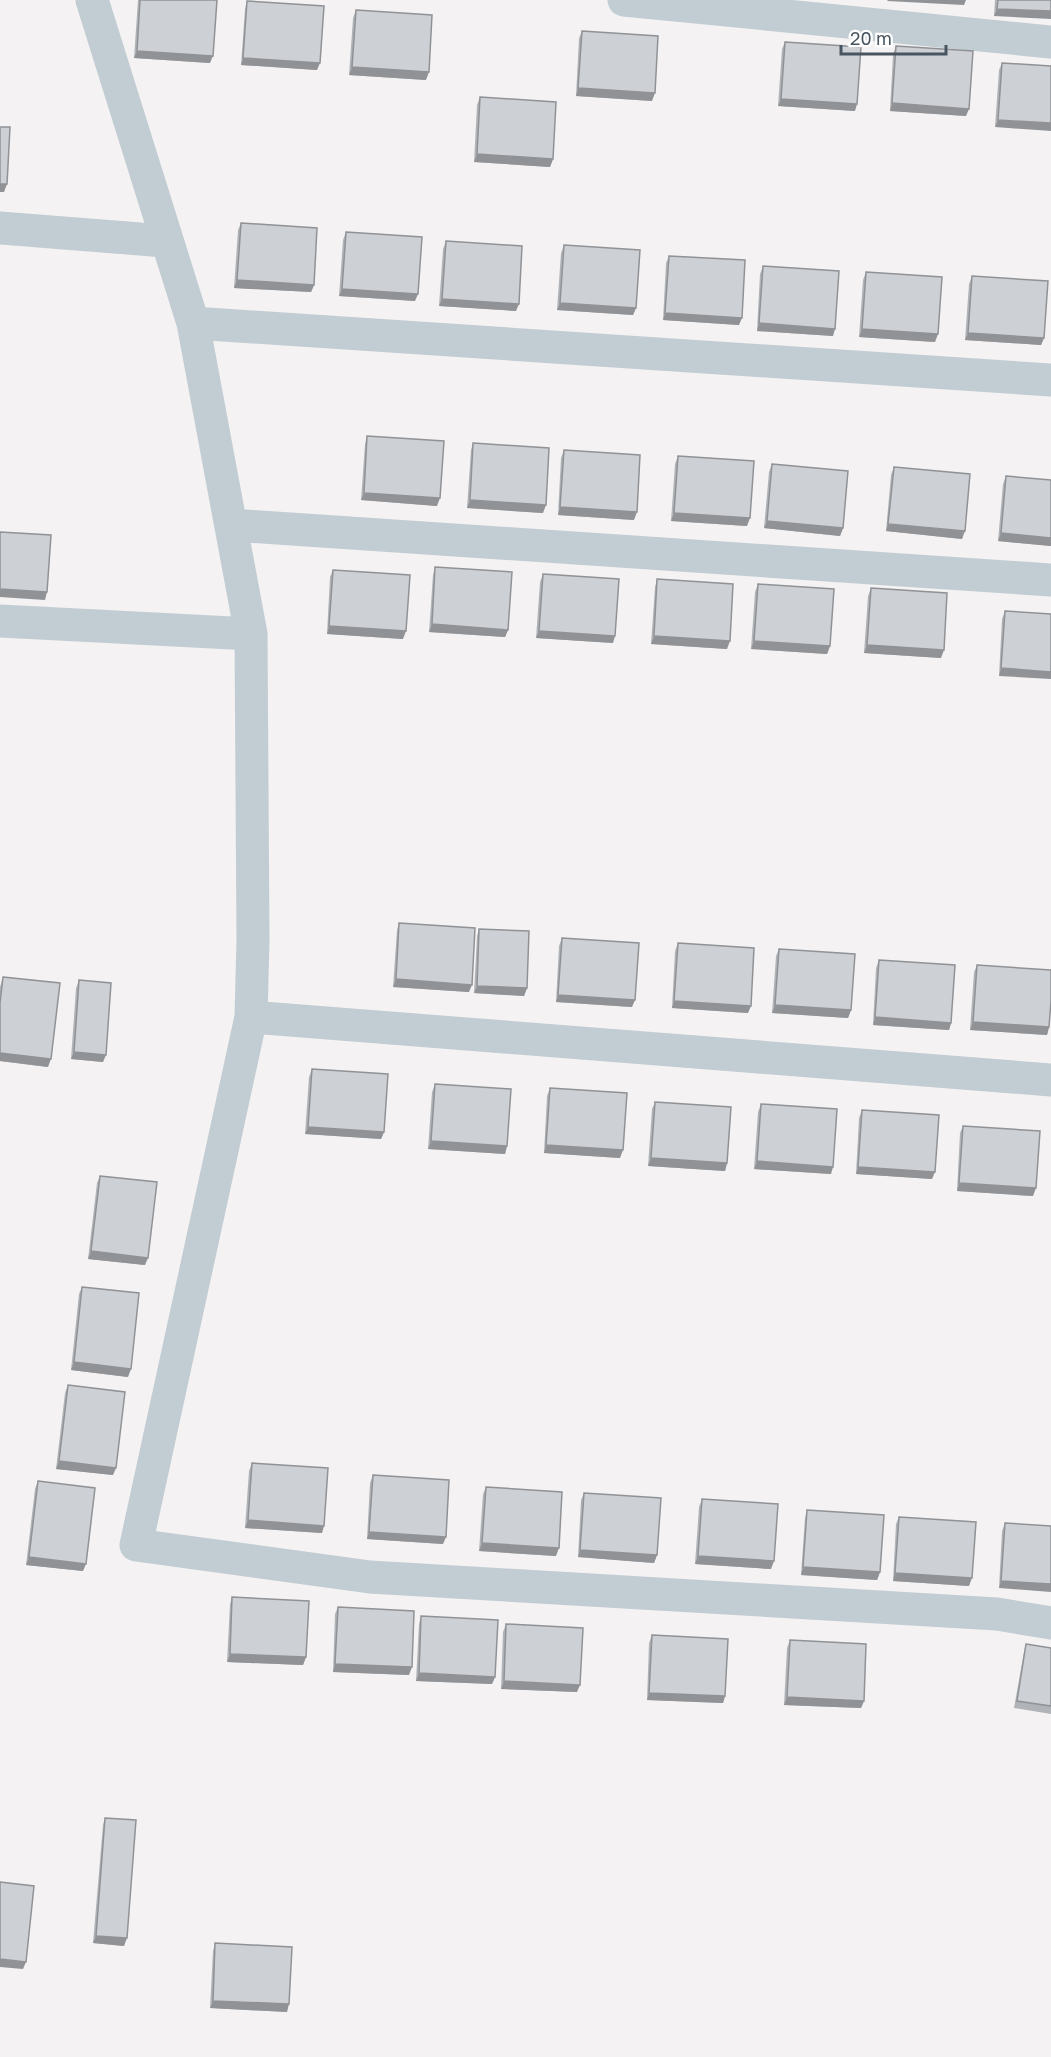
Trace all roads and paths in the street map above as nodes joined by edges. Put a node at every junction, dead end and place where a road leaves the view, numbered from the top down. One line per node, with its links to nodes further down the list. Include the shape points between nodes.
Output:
1 (92, 0): 5 (street)
2 (624, 0): 3 (street)
3 (1051, 42)
4 (0, 228): 5 (street)
5 (165, 241): 6 (street)
6 (193, 323): 7 (street); 8 (street)
7 (1051, 380)
8 (231, 525): 9 (street); 11 (street)
9 (1051, 580)
10 (0, 621): 11 (street)
11 (251, 634): 12 (street)
12 (251, 1017): 13 (street); 14 (street, via 136,1545 370,1577 997,1614)
13 (1051, 1080)
14 (1051, 1623)

